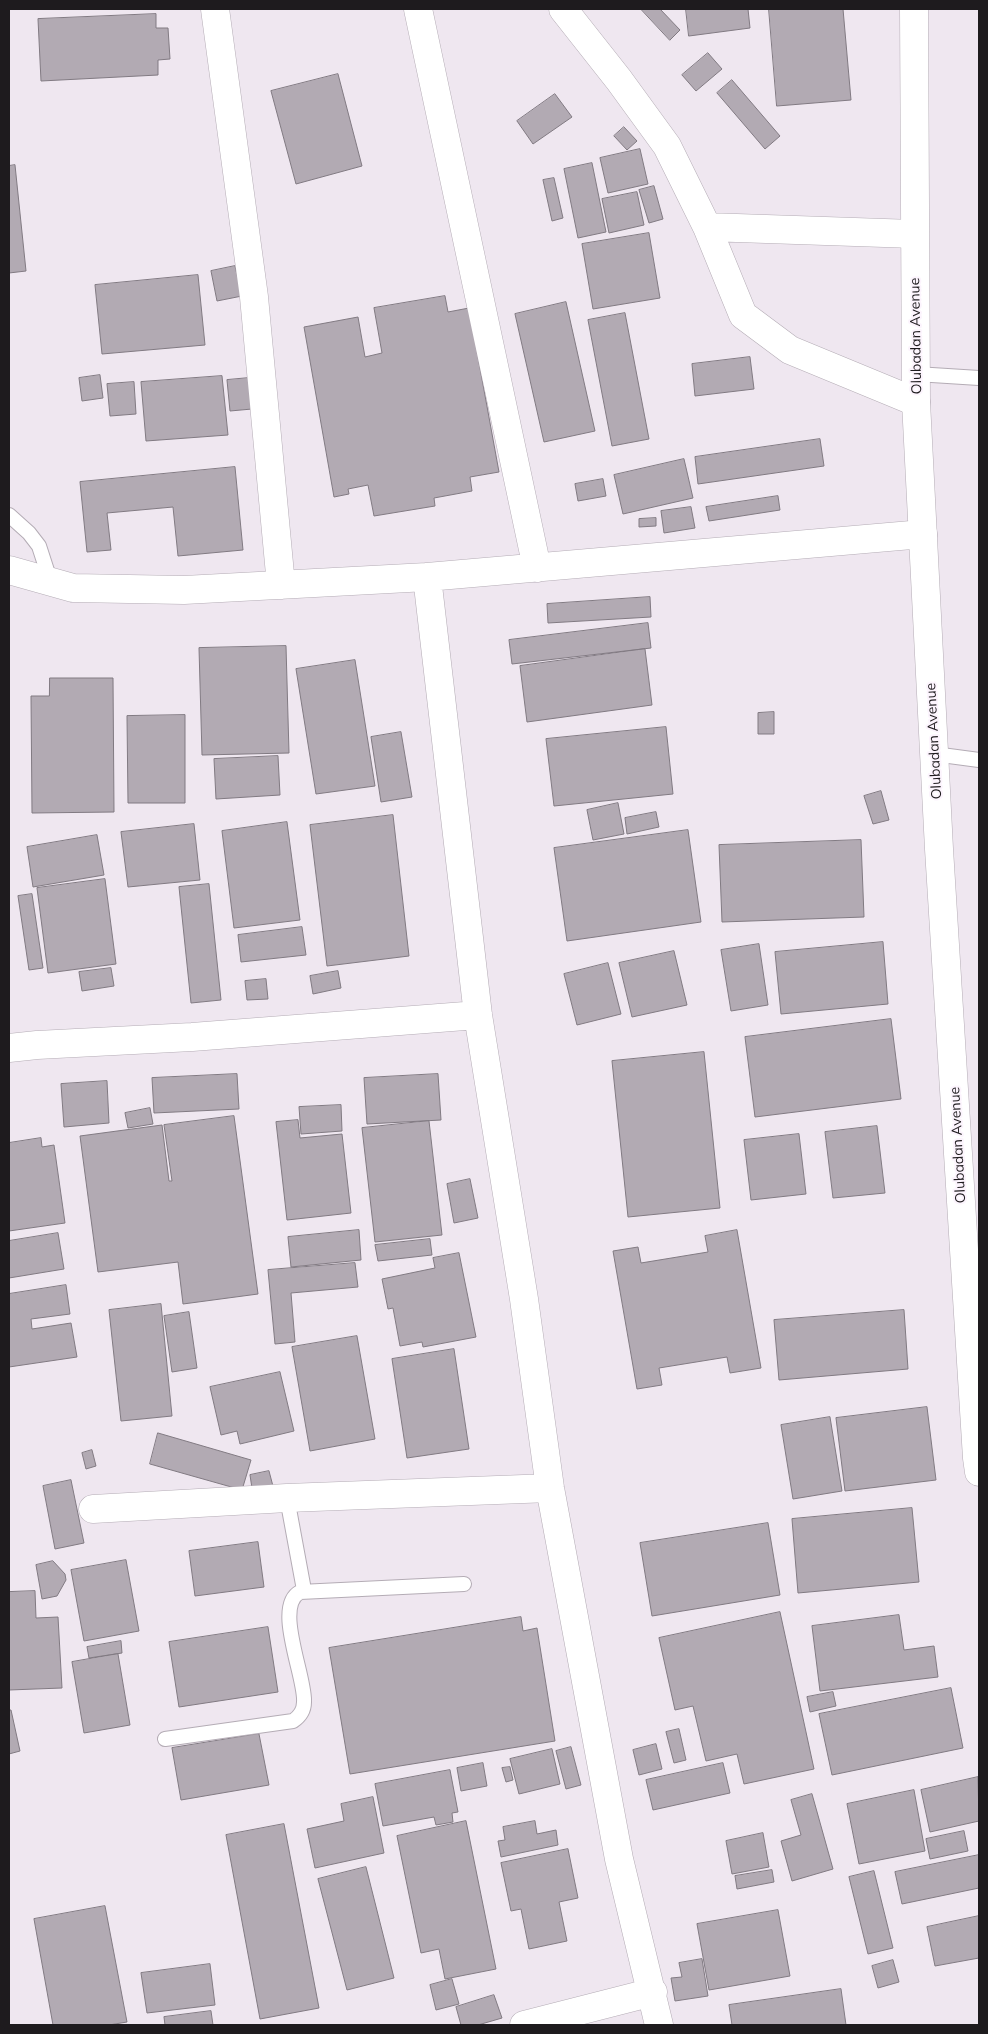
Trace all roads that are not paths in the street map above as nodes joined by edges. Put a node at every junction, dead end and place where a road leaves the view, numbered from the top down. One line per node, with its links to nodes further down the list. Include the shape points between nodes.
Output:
1 (215, 9): 16 (street, via 254,297)
2 (418, 9): 12 (street)
3 (563, 9): 5 (street, via 666,146)
4 (914, 9): 6 (street, Olubadan Avenue)
5 (707, 227): 6 (street); 9 (street, via 743,315 790,350)
6 (914, 234): 7 (street, Olubadan Avenue)
7 (916, 374): 8 (lane); 9 (street, Olubadan Avenue)
8 (979, 378)
9 (916, 402): 11 (street, Olubadan Avenue)
10 (9, 514): 15 (lane, via 39,546)
11 (923, 534): 12 (street); 17 (street, Olubadan Avenue)
12 (536, 568): 14 (street)
13 (9, 570): 15 (street)
14 (427, 577): 16 (street); 19 (street)
15 (51, 582): 16 (street, via 73,588 184,590)
16 (281, 585)
17 (934, 754): 18 (lane); 21 (street, Olubadan Avenue)
18 (979, 760)
19 (478, 1015): 20 (street); 22 (street, via 524,1299)
20 (9, 1048)
21 (979, 1472)
22 (550, 1488): 23 (street); 28 (street, via 619,1858)
23 (287, 1498): 24 (street); 26 (lane)
24 (93, 1509)
25 (464, 1584): 26 (lane)
26 (304, 1590): 27 (lane, via 295,1594 289,1624 304,1703 299,1716 292,1721)
27 (165, 1739)
28 (653, 1992): 29 (street); 30 (street)
29 (524, 2025)
30 (659, 2025)

